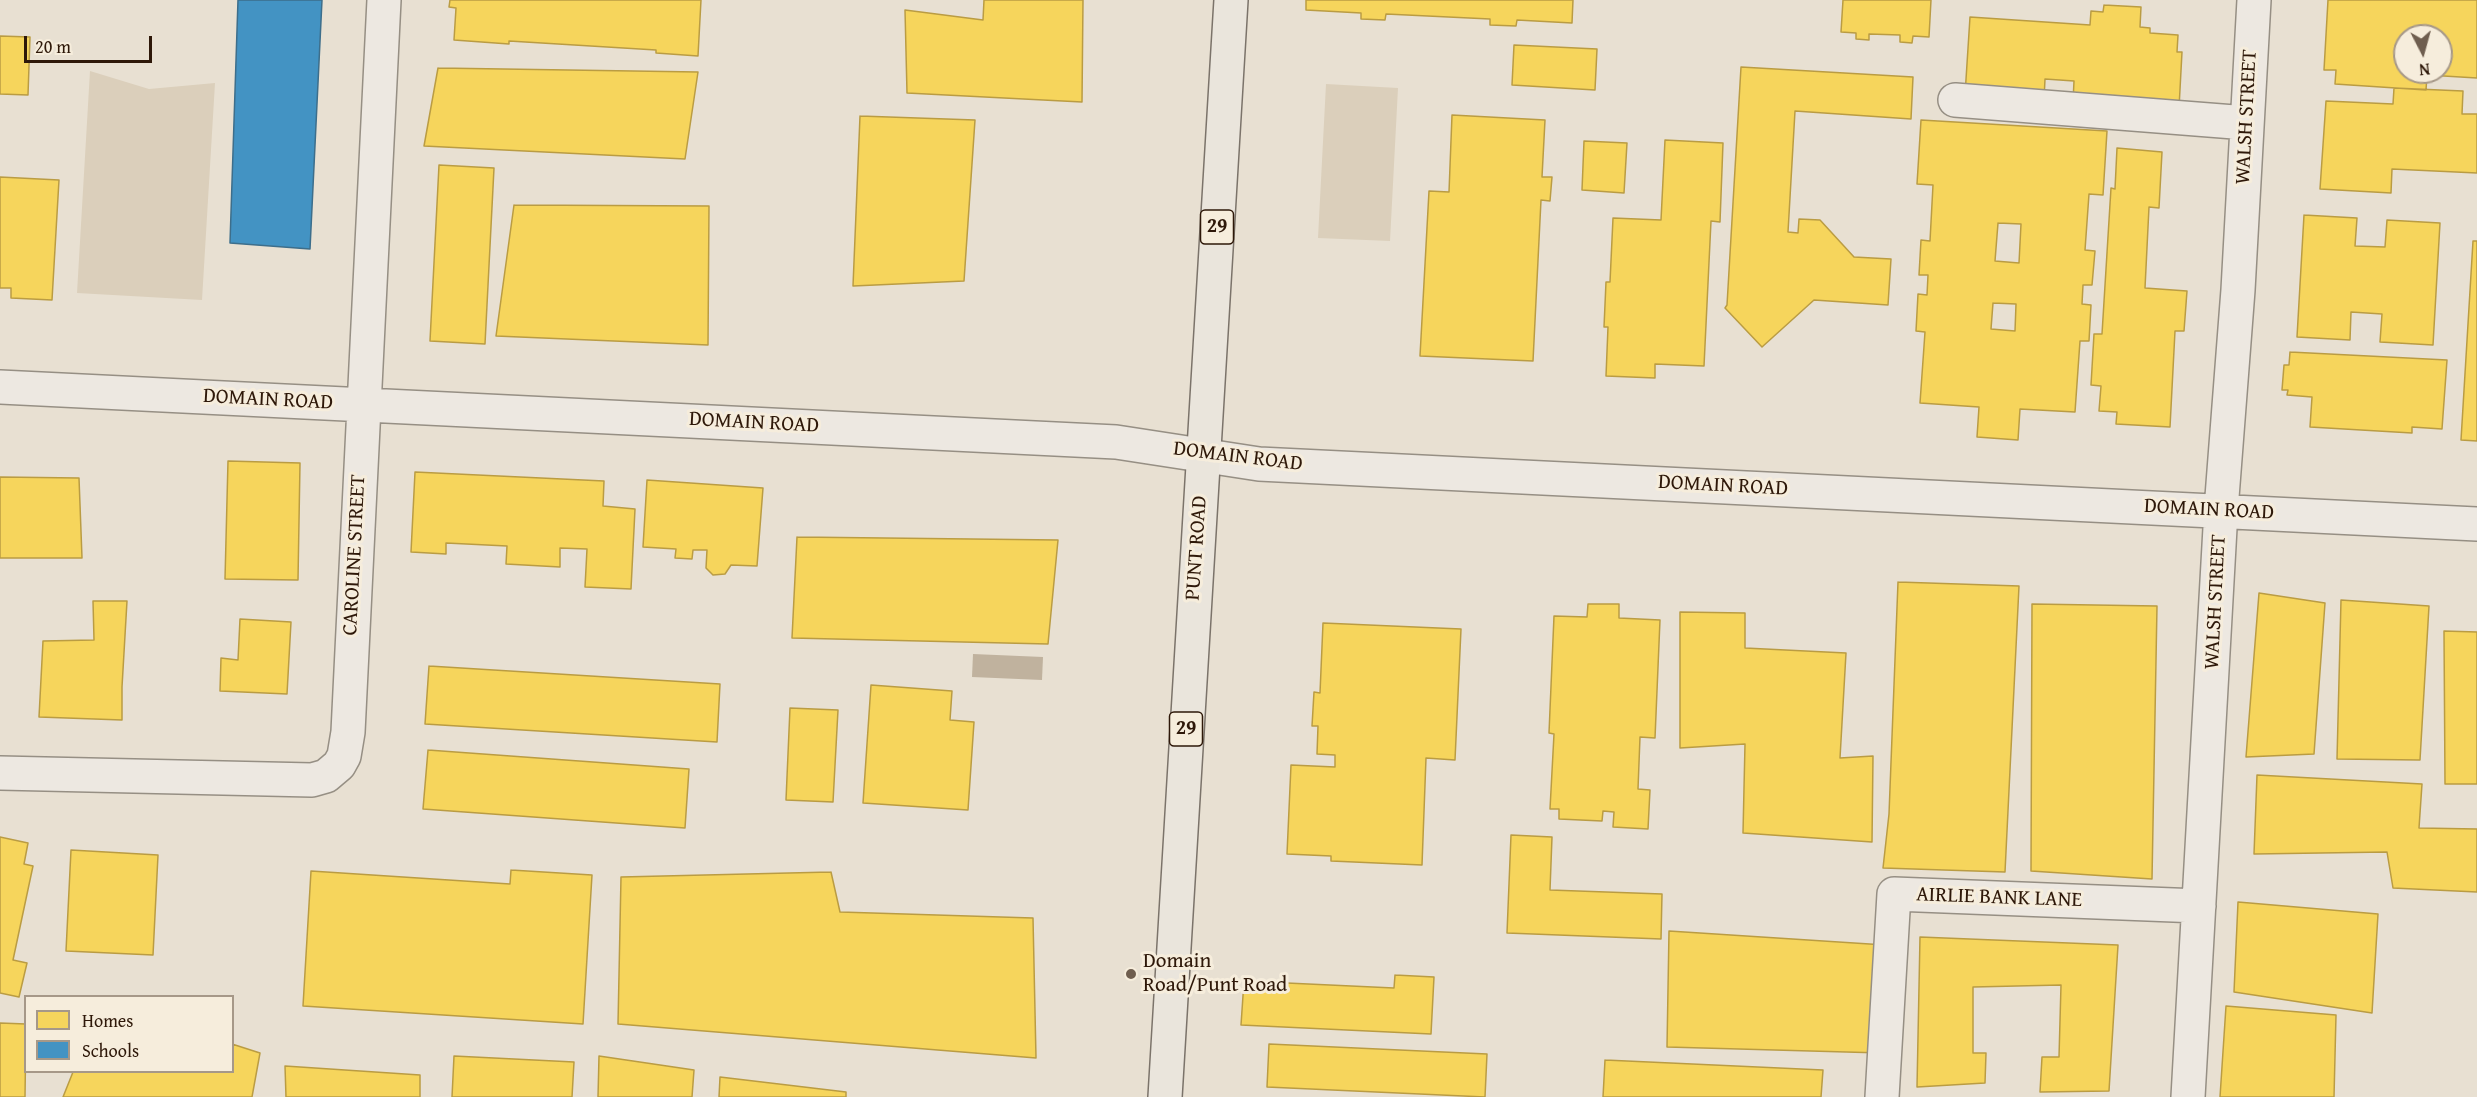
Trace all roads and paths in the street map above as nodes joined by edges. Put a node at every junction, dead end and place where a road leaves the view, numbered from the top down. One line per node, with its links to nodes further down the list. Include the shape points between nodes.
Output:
1 (384, 0): 7 (street, CAROLINE STREET)
2 (1231, 0): 8 (highway, PUNT ROAD / 29)
3 (2254, 0): 5 (street, WALSH STREET)
4 (1955, 100): 5 (street)
5 (2247, 123): 9 (street, WALSH STREET)
6 (0, 387): 7 (street, DOMAIN ROAD)
7 (362, 404): 8 (street, DOMAIN ROAD, via 1133,443); 11 (street, CAROLINE STREET, via 347,739 344,756 333,772 312,780)
8 (1204, 454): 9 (street, DOMAIN ROAD, via 1259,464); 13 (highway, PUNT ROAD / 29)
9 (2221, 510): 10 (street, DOMAIN ROAD); 12 (street, WALSH STREET)
10 (2477, 524)
11 (0, 772)
12 (2199, 906): 14 (street, AIRLIE BANK LANE, via 1894,894); 15 (street, WALSH STREET)
13 (1165, 1097)
14 (1882, 1097)
15 (2188, 1097)

